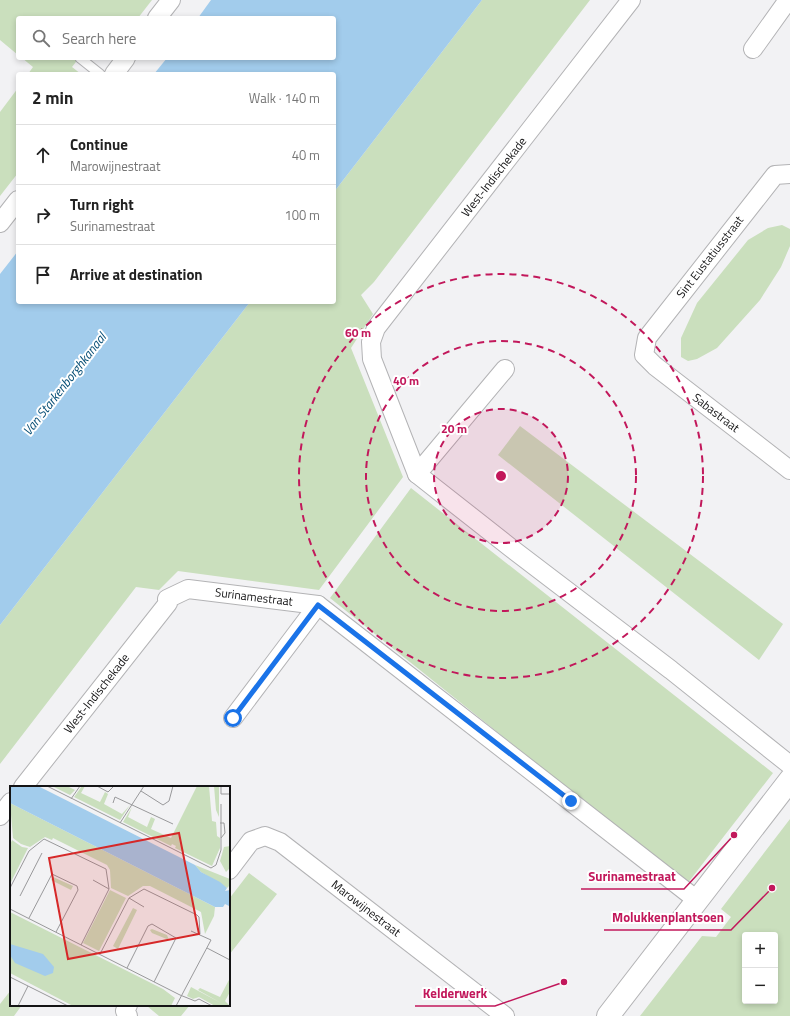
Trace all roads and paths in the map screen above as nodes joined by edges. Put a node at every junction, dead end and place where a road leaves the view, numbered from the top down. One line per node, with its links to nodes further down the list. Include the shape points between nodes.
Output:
1 (171, 0): 4 (street)
2 (631, 0): 16 (street, West-Indischekade, via 376,328 371,342 372,359)
3 (788, 0): 5 (street)
4 (159, 16)
5 (753, 49)
6 (82, 60): 8 (lane)
7 (124, 60): 9 (street)
8 (98, 72)
9 (116, 72)
10 (790, 174): 13 (street, Sint Eustatiusstraat, via 775,175 647,338)
11 (16, 203): 12 (street)
12 (0, 223)
13 (644, 355): 15 (street, Sabastraat)
14 (505, 369): 16 (street)
15 (790, 470)
16 (417, 474): 20 (street)
17 (167, 599): 18 (street, Surinamestraat, via 188,589); 22 (street, West-Indischekade, via 168,603)
18 (318, 605): 19 (street); 26 (street)
19 (233, 718)
20 (790, 765)
21 (790, 780): 26 (street)
22 (24, 786)
23 (10, 803): 24 (street)
24 (0, 816)
25 (230, 869): 29 (street, Marowijnestraat, via 251,841 265,836 280,842)
26 (697, 900): 30 (street)
27 (127, 1006): 28 (street, via 125,1010)
28 (128, 1016)
29 (505, 1016)
30 (608, 1016)

